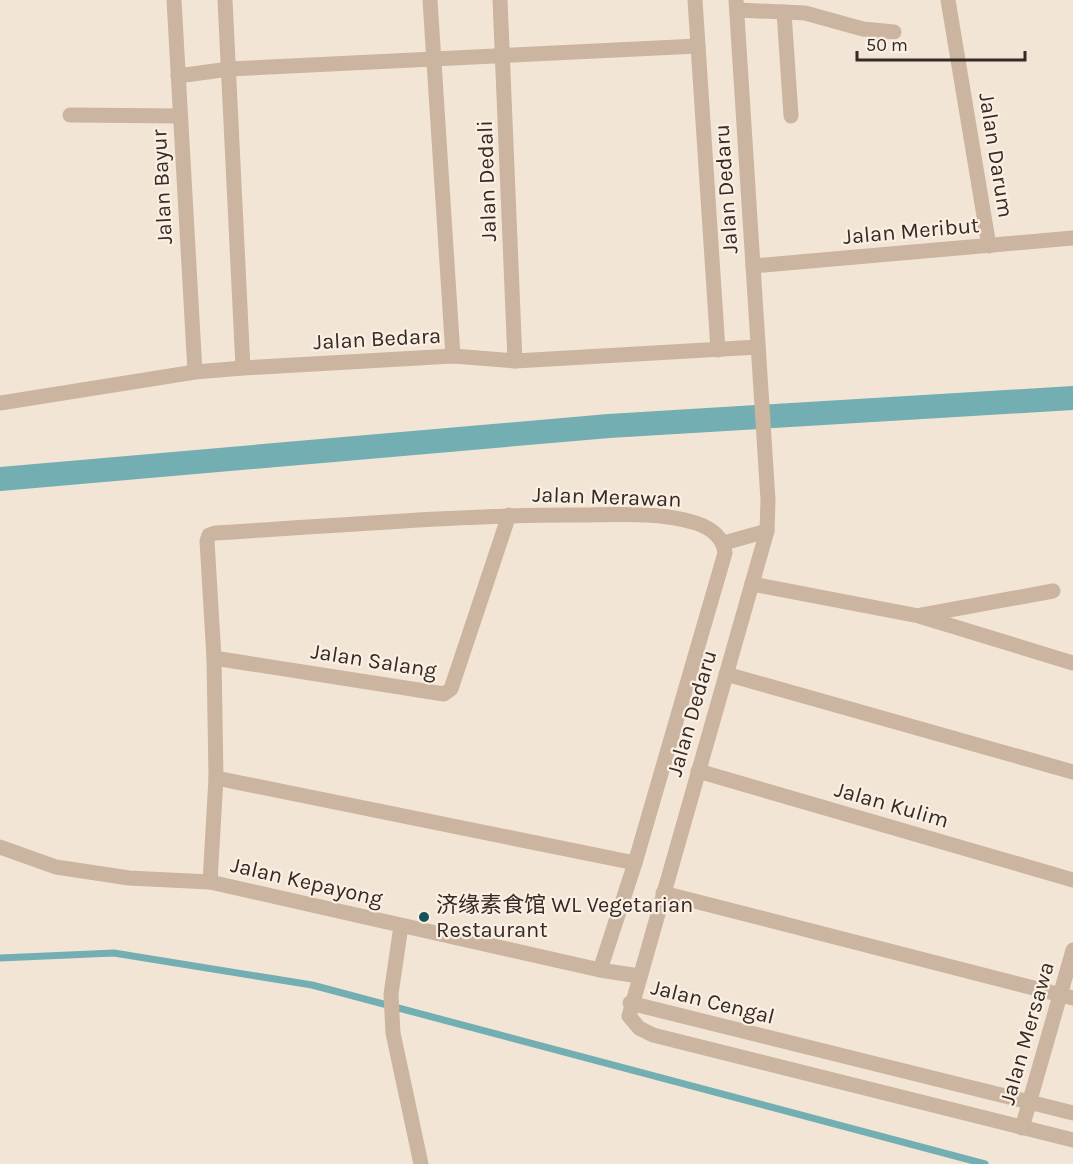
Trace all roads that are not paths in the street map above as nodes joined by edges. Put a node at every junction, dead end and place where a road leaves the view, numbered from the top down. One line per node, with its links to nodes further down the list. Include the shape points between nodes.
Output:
1 (174, 0): 14 (street, Jalan Bayur)
2 (225, 0): 13 (street)
3 (430, 0): 12 (street, Jalan Dedali)
4 (500, 0): 11 (street, Jalan Dedali)
5 (696, 0): 10 (street, Jalan Dedaru)
6 (948, 0): 19 (street, Jalan Darum)
7 (736, 5): 8 (street); 20 (street, Jalan Dedaru)
8 (784, 12): 9 (street); 17 (street)
9 (894, 32)
10 (698, 46): 11 (street); 22 (street, Jalan Dedaru)
11 (504, 56): 12 (street); 24 (street, Jalan Dedali)
12 (434, 60): 13 (street); 23 (street, Jalan Dedali)
13 (229, 69): 14 (street); 25 (street)
14 (178, 76): 16 (street, Jalan Bayur)
15 (70, 114): 16 (street)
16 (180, 116): 26 (street, Jalan Bayur)
17 (791, 116)
18 (1073, 238): 19 (street, Jalan Meribut)
19 (989, 246): 20 (street, Jalan Meribut)
20 (753, 266): 21 (street, Jalan Dedaru)
21 (758, 347): 22 (street, Jalan Bedara); 29 (street, Jalan Dedaru)
22 (718, 350): 24 (street, Jalan Bedara)
23 (453, 356): 24 (street, Jalan Bedara); 25 (street, Jalan Bedara)
24 (515, 360)
25 (243, 368): 26 (street, Jalan Bedara)
26 (195, 372): 27 (street, Jalan Bedara)
27 (0, 403)
28 (509, 515): 30 (street, Jalan Merawan); 31 (street, Jalan Merawan, via 677,519 697,523 717,534); 35 (street, Jalan Salang, via 451,689 444,694)
29 (767, 531): 31 (street); 32 (street, Jalan Dedaru)
30 (216, 533): 35 (street, Jalan Kepayong, via 209,535 207,541)
31 (724, 543): 42 (street, via 725,553)
32 (752, 584): 34 (street); 37 (street, Jalan Dedaru)
33 (1053, 591): 34 (street)
34 (919, 616): 36 (street)
35 (214, 658): 40 (street, Jalan Kepayong)
36 (1073, 663)
37 (726, 674): 38 (street, Jalan Dedaru); 39 (street)
38 (698, 771): 43 (street, Jalan Kulim); 45 (street, Jalan Dedaru)
39 (1073, 772)
40 (216, 778): 42 (street); 44 (street, Jalan Kepayong)
41 (0, 847): 44 (street, via 56,867 129,878)
42 (635, 862): 48 (street)
43 (1073, 880)
44 (210, 882): 46 (street, Jalan Kepayong)
45 (663, 892): 49 (street, Jalan Dedaru); 50 (street)
46 (402, 926): 48 (street, Jalan Kepayong); 56 (street, via 391,994 393,1033)
47 (1073, 950): 50 (street, Jalan Mersawa)
48 (600, 970): 49 (street, Jalan Kepayong)
49 (639, 975): 51 (street, Jalan Dedaru)
50 (1067, 996): 52 (street, Jalan Mersawa)
51 (630, 1003): 52 (street, Jalan Cengal); 54 (street, Jalan Cengal, via 628,1016 639,1028 654,1035)
52 (1029, 1102): 53 (street, Jalan Cengal); 54 (street, Jalan Mersawa)
53 (1073, 1113)
54 (1022, 1128): 55 (street, Jalan Cengal)
55 (1073, 1140)
56 (422, 1164)

